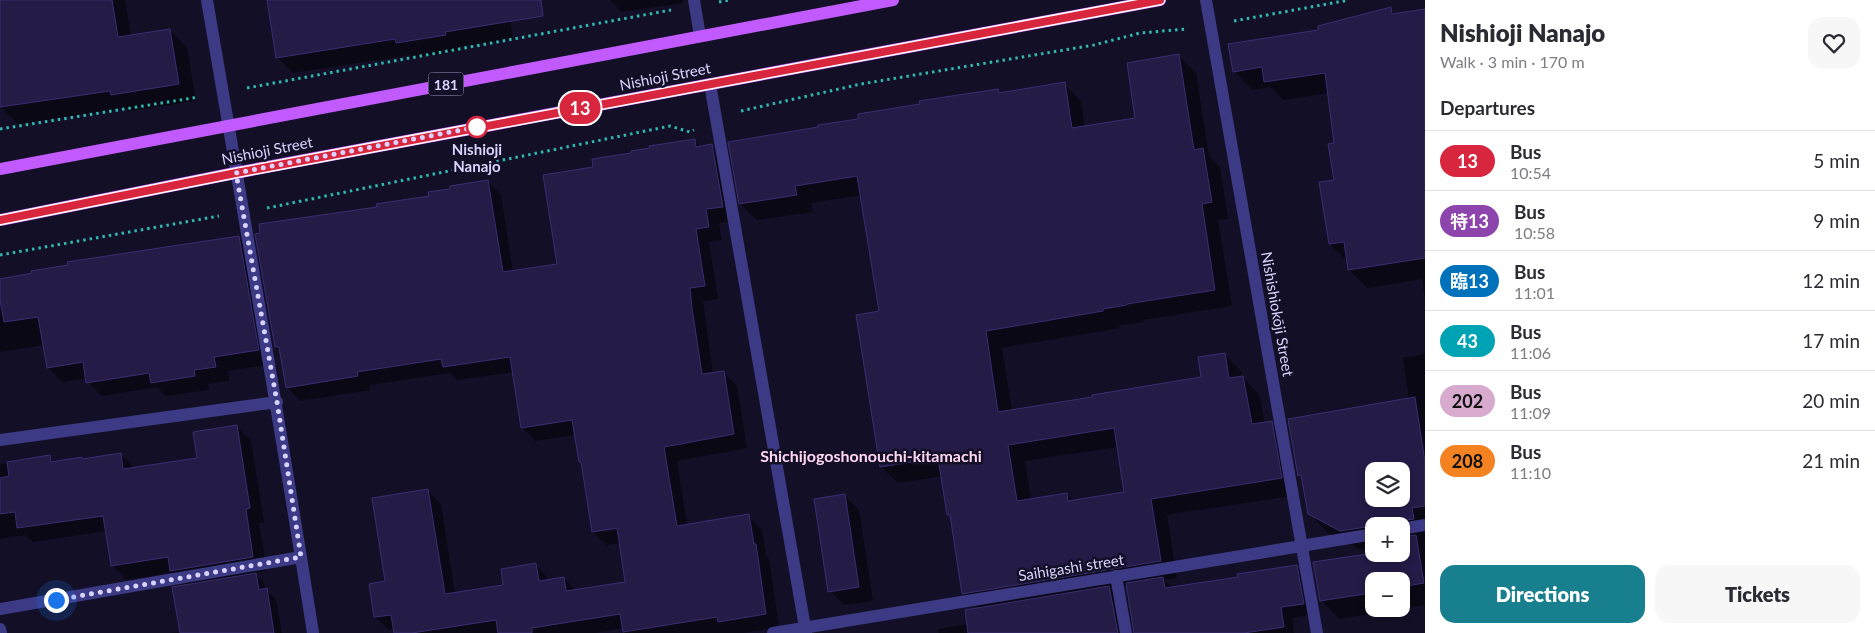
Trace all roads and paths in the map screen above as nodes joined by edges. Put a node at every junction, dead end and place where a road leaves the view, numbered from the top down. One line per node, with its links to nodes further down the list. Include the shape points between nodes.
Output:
1 (207, 0): 11 (street)
2 (728, 0): 7 (path)
3 (893, 0): 9 (main road, Nishioji Street / 181)
4 (1160, 0): 10 (main road, Nishioji Street)
5 (1206, 0): 8 (street, Nishishiokōji Street)
6 (1349, 0): 8 (path)
7 (695, 3): 9 (street); 11 (path)
8 (1210, 25): 12 (path, via 1140,33 1094,45 861,84 742,110); 25 (street, Nishishiokōji Street)
9 (700, 36): 13 (main road, Nishioji Street / 181)
10 (710, 84): 12 (street); 16 (main road, Nishioji Street)
11 (223, 93): 13 (street); 14 (path)
12 (717, 125): 17 (path, via 690,132 670,126); 30 (street)
13 (228, 126): 15 (main road, Nishioji Street / 181); 16 (street)
14 (0, 129)
15 (0, 169)
16 (236, 173): 17 (street); 18 (main road, Nishioji Street)
17 (243, 212): 19 (path); 20 (street)
18 (0, 220)
19 (0, 255)
20 (277, 402): 21 (street); 26 (street)
21 (0, 440)
22 (1425, 525): 23 (street)
23 (1410, 528)
24 (1365, 535): 25 (street, Saihigashi street)
25 (1302, 545): 27 (street, Saihigashi street); 35 (street, Nishishiokōji Street)
26 (301, 557): 28 (street); 32 (street)
27 (1116, 576): 30 (street, Saihigashi street); 34 (street)
28 (0, 610)
29 (0, 629): 31 (street)
30 (806, 630): 33 (street, Saihigashi street)
31 (0, 633)
32 (313, 633)
33 (773, 633)
34 (1126, 633)
35 (1317, 633)

